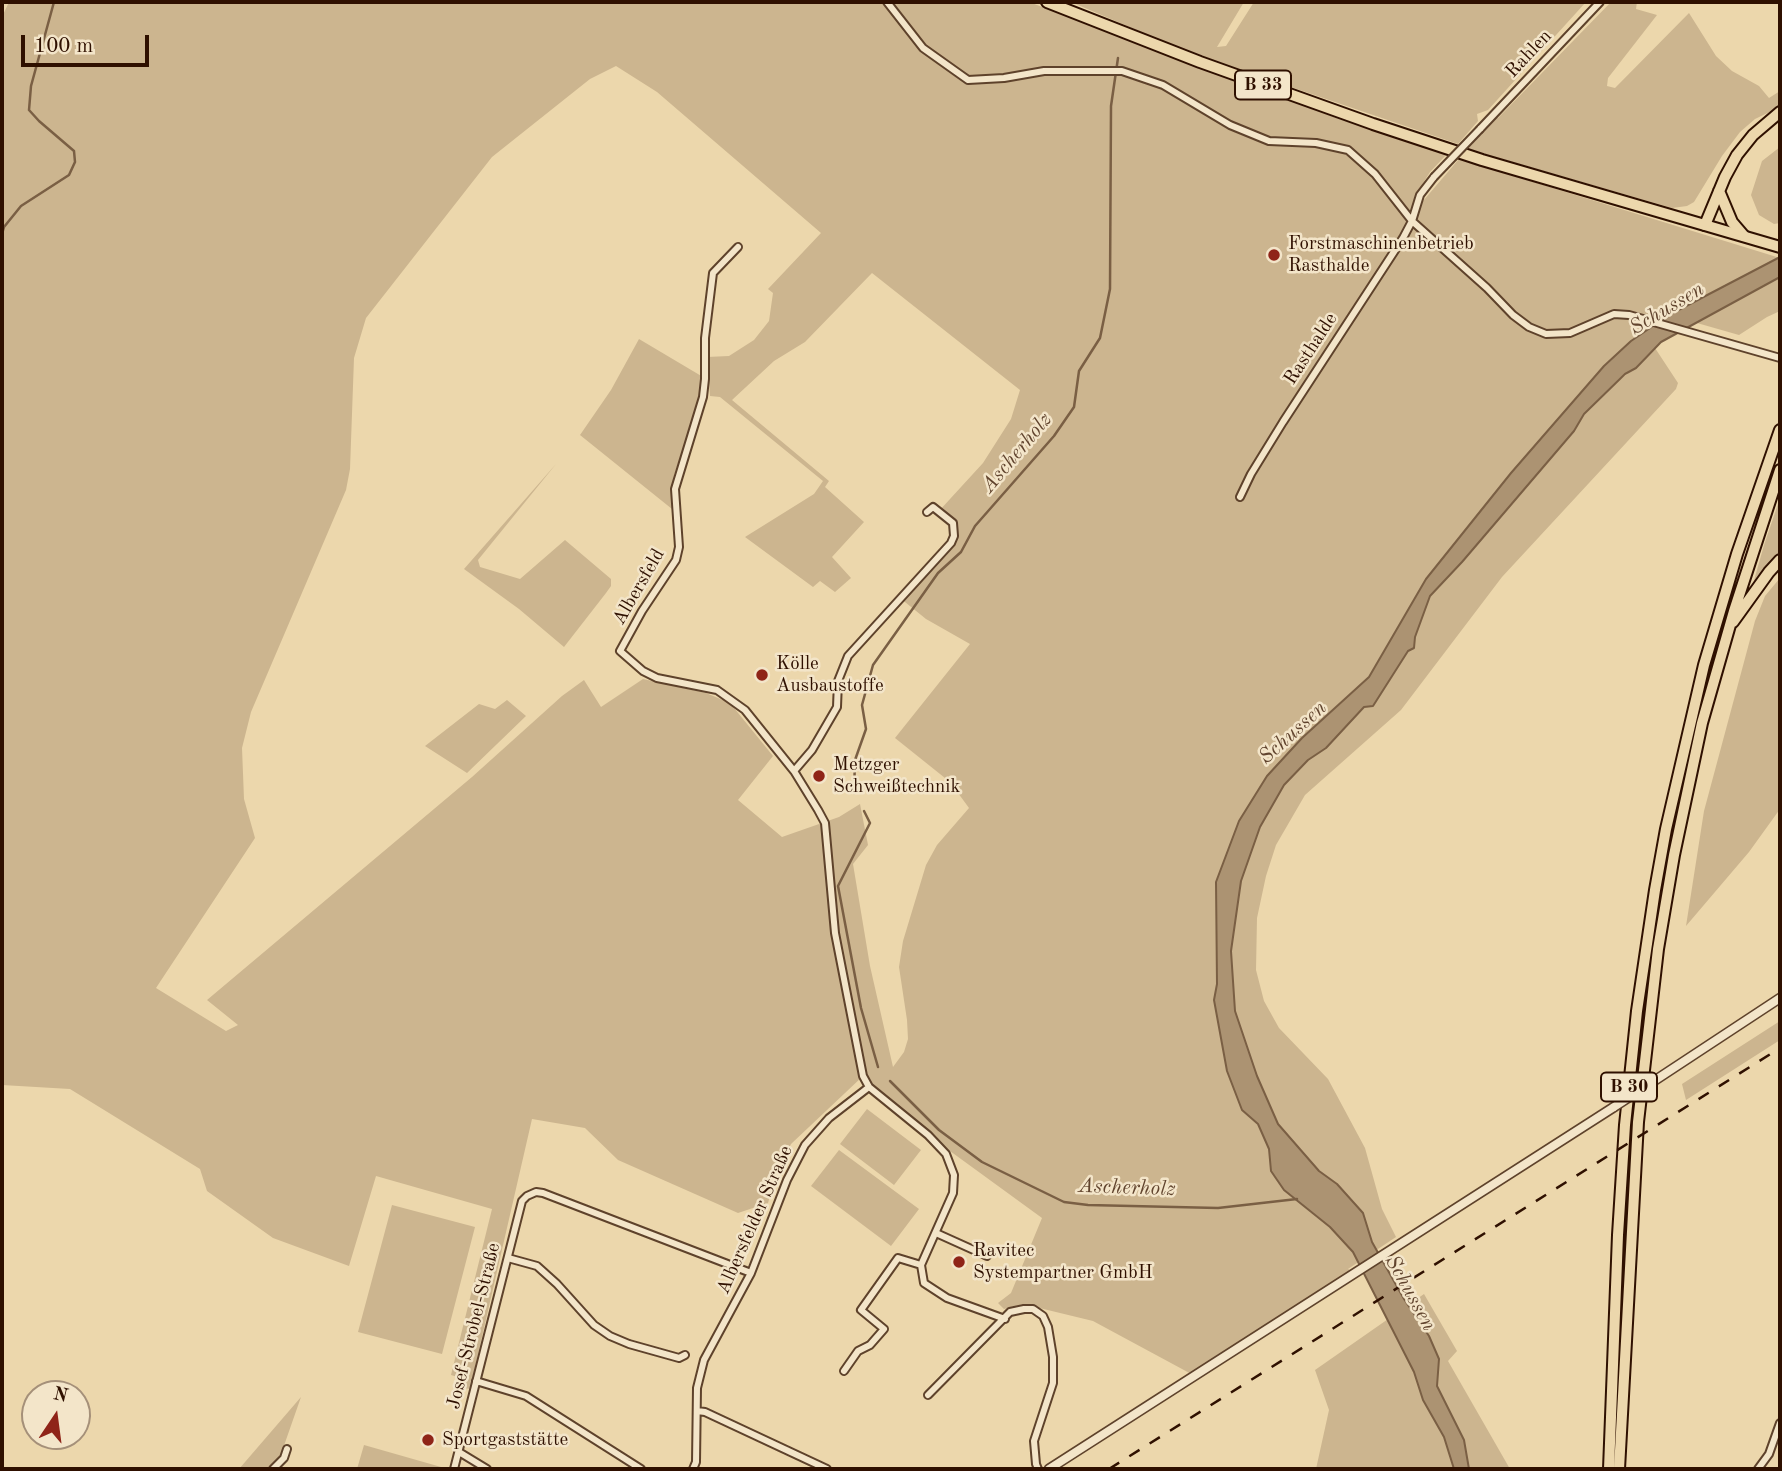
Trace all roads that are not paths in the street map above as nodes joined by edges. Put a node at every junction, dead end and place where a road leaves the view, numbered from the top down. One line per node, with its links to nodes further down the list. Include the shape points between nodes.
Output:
1 (887, 2): 9 (street, via 923,48 968,80 1044,71 1122,71 1163,86 1230,125 1269,141 1348,150 1375,174)
2 (1047, 2): 10 (main road, B 33, via 1373,124)
3 (1600, 2): 7 (street, Rahlen, bridge)
4 (1780, 112): 6 (main road)
5 (1780, 121): 6 (main road)
6 (1760, 130): 8 (main road, via 1737,155)
7 (1434, 177): 9 (street, Rasthalde, via 1420,195)
8 (1719, 191): 10 (main road); 11 (main road, via 1732,222)
9 (1412, 221): 14 (street, via 1513,315 1546,334 1570,333 1614,314 1636,316); 17 (street, Rasthalde)
10 (1706, 225): 11 (main road, B 33)
11 (1744, 236): 13 (main road, B 33)
12 (738, 247): 21 (street, Albersfeld, via 713,273 702,397 675,489 676,560 620,651 657,678 717,690 745,710)
13 (1780, 247)
14 (1780, 358)
15 (1780, 430): 46 (main road, B 30, via 1716,624 1666,829 1637,1011 1622,1171)
16 (1780, 470): 20 (main road)
17 (1240, 496)
18 (927, 512): 21 (street, via 933,507 953,523 951,542 848,656 838,681 837,707)
19 (1780, 560): 20 (main road)
20 (1737, 612): 47 (main road, B 30, via 1702,723 1648,1018)
21 (794, 771): 23 (street, Albersfeld, via 825,823 835,933)
22 (1780, 999): 45 (street, bridge)
23 (869, 1087): 24 (street, via 946,1154 954,1175 953,1193); 28 (street, Albersfelder Straße, via 829,1118 806,1145 787,1180)
24 (936, 1233): 25 (street); 27 (street)
25 (987, 1256)
26 (508, 1258): 28 (street, Josef-Strobel-Straße, via 522,1201 530,1194 543,1193); 30 (street, via 537,1266 610,1336 679,1358); 32 (street, Josef-Strobel-Straße)
27 (920, 1265): 29 (street, via 924,1283 947,1298); 31 (street, via 898,1258 861,1310 884,1329)
28 (751, 1273): 34 (street, Albersfelder Straße, via 704,1360)
29 (1004, 1319): 33 (street); 44 (street, via 1010,1312 1033,1309 1048,1327 1053,1383 1034,1441)
30 (685, 1354)
31 (844, 1371)
32 (476, 1381): 37 (street, Josef-Strobel-Straße); 41 (street, via 526,1396)
33 (928, 1395)
34 (696, 1411): 42 (street, Albersfelder Straße); 43 (street)
35 (1780, 1423): 48 (street)
36 (287, 1449): 38 (street)
37 (458, 1452): 39 (street, Josef-Strobel-Straße); 40 (street)
38 (273, 1469)
39 (454, 1469)
40 (487, 1469)
41 (641, 1469)
42 (693, 1469)
43 (827, 1469)
44 (1038, 1469)
45 (1049, 1469)
46 (1609, 1469)
47 (1619, 1469)
48 (1758, 1469)

